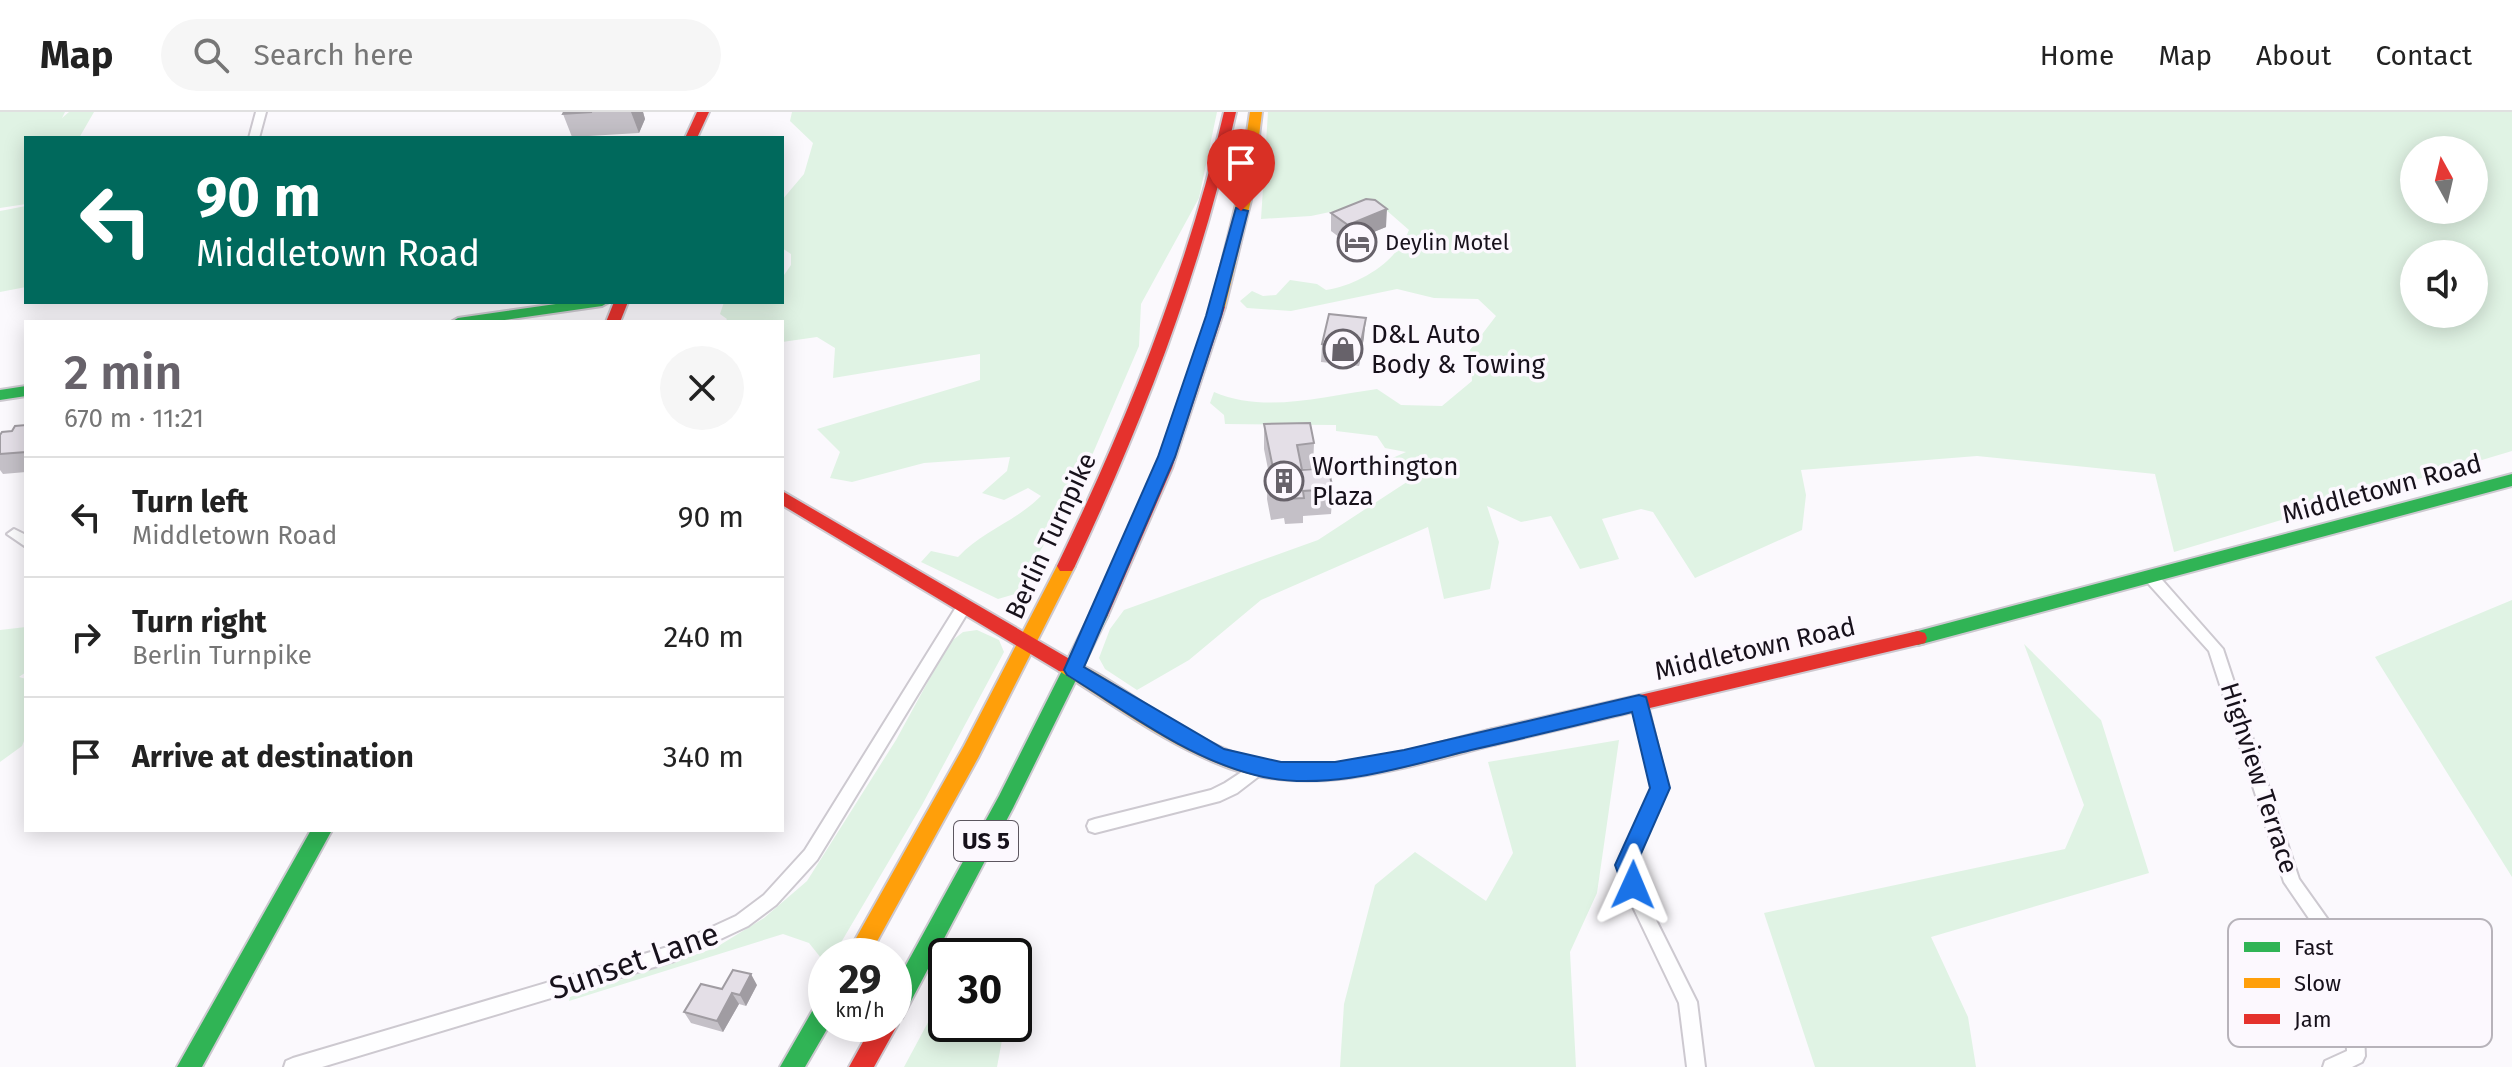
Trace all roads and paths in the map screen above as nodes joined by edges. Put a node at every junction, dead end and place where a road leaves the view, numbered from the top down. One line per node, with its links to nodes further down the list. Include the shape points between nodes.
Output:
1 (261, 112): 5 (street)
2 (703, 112): 6 (main road)
3 (1230, 112): 15 (main road, Berlin Turnpike / US 5, via 1208,208 1172,318 1099,500)
4 (1256, 112): 16 (main road, US 5, via 1233,246 1195,375 1146,507)
5 (255, 136)
6 (692, 136)
7 (588, 304): 8 (main road)
8 (472, 320)
9 (24, 391): 10 (main road)
10 (0, 395)
11 (2512, 480): 13 (main road, Middletown Road)
12 (784, 498): 14 (main road, Middletown Road)
13 (2151, 577): 17 (main road, Middletown Road, via 1952,630); 21 (street, Highview Terrace, via 2216,649 2292,882)
14 (963, 608): 15 (main road, Middletown Road); 28 (street, Sunset Lane, via 811,855 770,900 742,921 674,953)
15 (1030, 644): 16 (main road, Middletown Road); 22 (main road, Berlin Turnpike / US 5)
16 (1074, 670): 18 (main road, Middletown Road, via 1201,746); 23 (main road, US 5)
17 (1639, 702): 18 (main road, Middletown Road, via 1368,765 1306,772); 31 (street, via 1660,788 1625,865 1688,1002)
18 (1257, 768): 19 (street, via 1214,796)
19 (1095, 826)
20 (321, 832): 27 (main road)
21 (2318, 919)
22 (867, 938)
23 (912, 976)
24 (808, 1040): 29 (main road)
25 (876, 1042): 30 (main road)
26 (2356, 1047): 32 (street, Highview Terrace, via 2356,1056)
27 (189, 1067)
28 (293, 1067)
29 (792, 1067)
30 (861, 1067)
31 (1696, 1067)
32 (2332, 1067)

